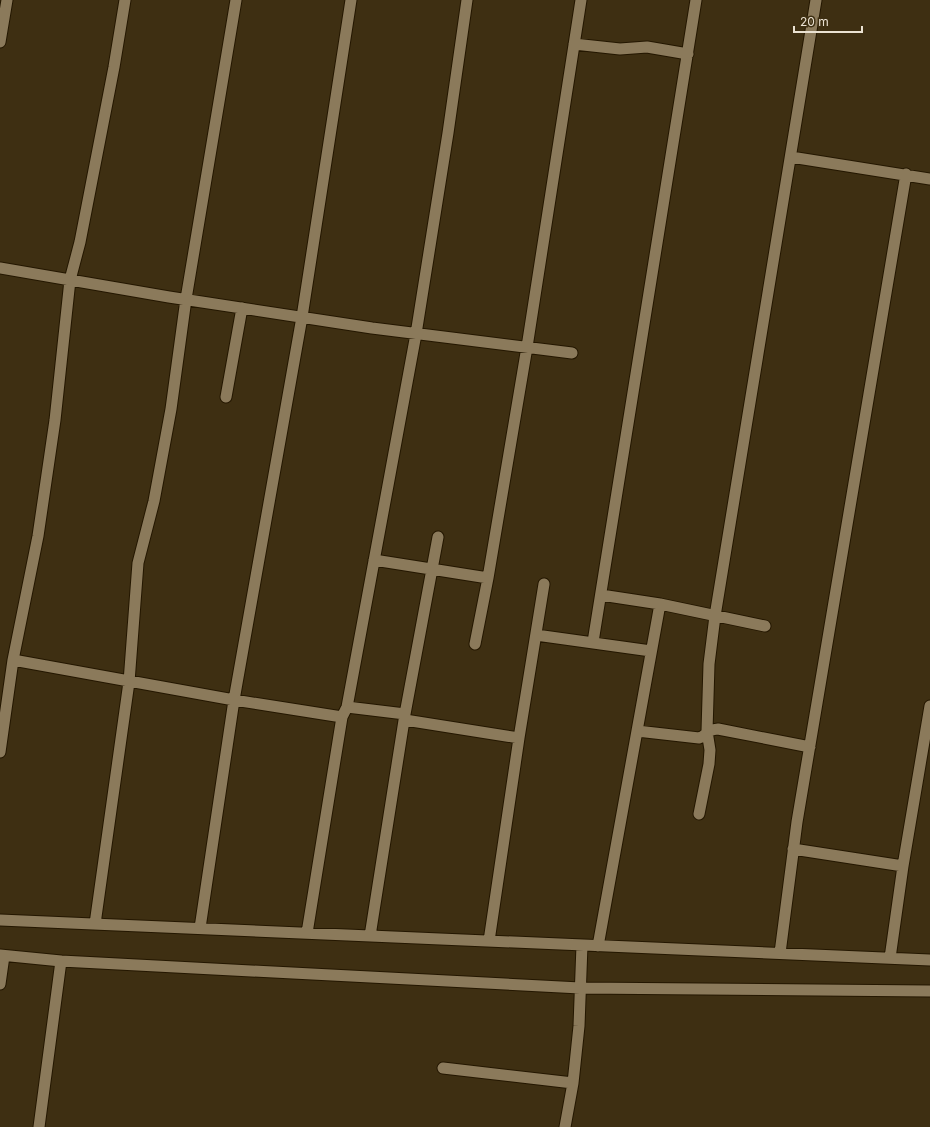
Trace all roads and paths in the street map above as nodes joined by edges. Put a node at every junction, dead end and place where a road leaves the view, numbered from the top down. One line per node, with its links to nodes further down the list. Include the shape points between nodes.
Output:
1 (7, 0): 9 (street)
2 (125, 0): 16 (street, via 80,242)
3 (236, 0): 17 (street)
4 (351, 0): 19 (street)
5 (467, 0): 20 (street)
6 (581, 0): 10 (street)
7 (696, 0): 11 (street)
8 (816, 0): 12 (street)
9 (0, 42)
10 (574, 44): 11 (street, via 620,49 647,47); 21 (street)
11 (688, 54): 29 (street)
12 (790, 157): 13 (street); 31 (street)
13 (906, 174): 14 (street); 47 (street)
14 (930, 178)
15 (0, 268): 16 (street)
16 (70, 280): 17 (street); 37 (street, via 55,420 38,536)
17 (186, 300): 18 (street); 38 (street, via 171,409 154,501 138,563)
18 (242, 308): 19 (street); 23 (street)
19 (302, 317): 20 (street); 40 (street)
20 (416, 334): 21 (street); 25 (street)
21 (526, 347): 22 (street); 27 (street)
22 (572, 353)
23 (226, 397)
24 (438, 537): 26 (street)
25 (374, 560): 26 (street); 42 (street)
26 (432, 569): 27 (street); 43 (street)
27 (488, 578): 35 (street)
28 (544, 584): 33 (street)
29 (601, 595): 30 (street); 34 (street)
30 (660, 604): 31 (street); 36 (street)
31 (715, 616): 32 (street); 45 (street, via 709,664)
32 (765, 626)
33 (536, 635): 34 (street); 46 (street)
34 (593, 642): 36 (street)
35 (475, 644)
36 (651, 651): 44 (street)
37 (13, 660): 38 (street); 39 (street)
38 (129, 682): 40 (street); 53 (street)
39 (4, 694): 48 (street)
40 (234, 700): 42 (street); 54 (street)
41 (930, 706): 51 (street)
42 (344, 712): 43 (street); 55 (street)
43 (405, 717): 46 (street); 56 (street)
44 (637, 731): 45 (street, via 694,738 702,737); 59 (street)
45 (707, 731): 47 (street, via 718,729); 49 (street, via 709,764)
46 (519, 738): 57 (street)
47 (810, 747): 50 (street)
48 (0, 752)
49 (700, 814)
50 (793, 849): 51 (street); 60 (street)
51 (903, 866): 62 (street)
52 (0, 920): 53 (street)
53 (95, 924): 54 (street)
54 (200, 928): 55 (street)
55 (307, 933): 56 (street)
56 (370, 936): 57 (street)
57 (489, 941): 58 (street)
58 (582, 945): 59 (street); 66 (street)
59 (598, 946): 60 (street)
60 (780, 953): 62 (street)
61 (2, 956): 64 (street); 65 (street)
62 (890, 958): 63 (street)
63 (930, 960)
64 (61, 961): 66 (street); 70 (street)
65 (0, 984)
66 (580, 988): 67 (street); 69 (street)
67 (930, 991)
68 (443, 1068): 69 (street)
69 (573, 1083): 71 (street)
70 (39, 1127)
71 (565, 1127)

